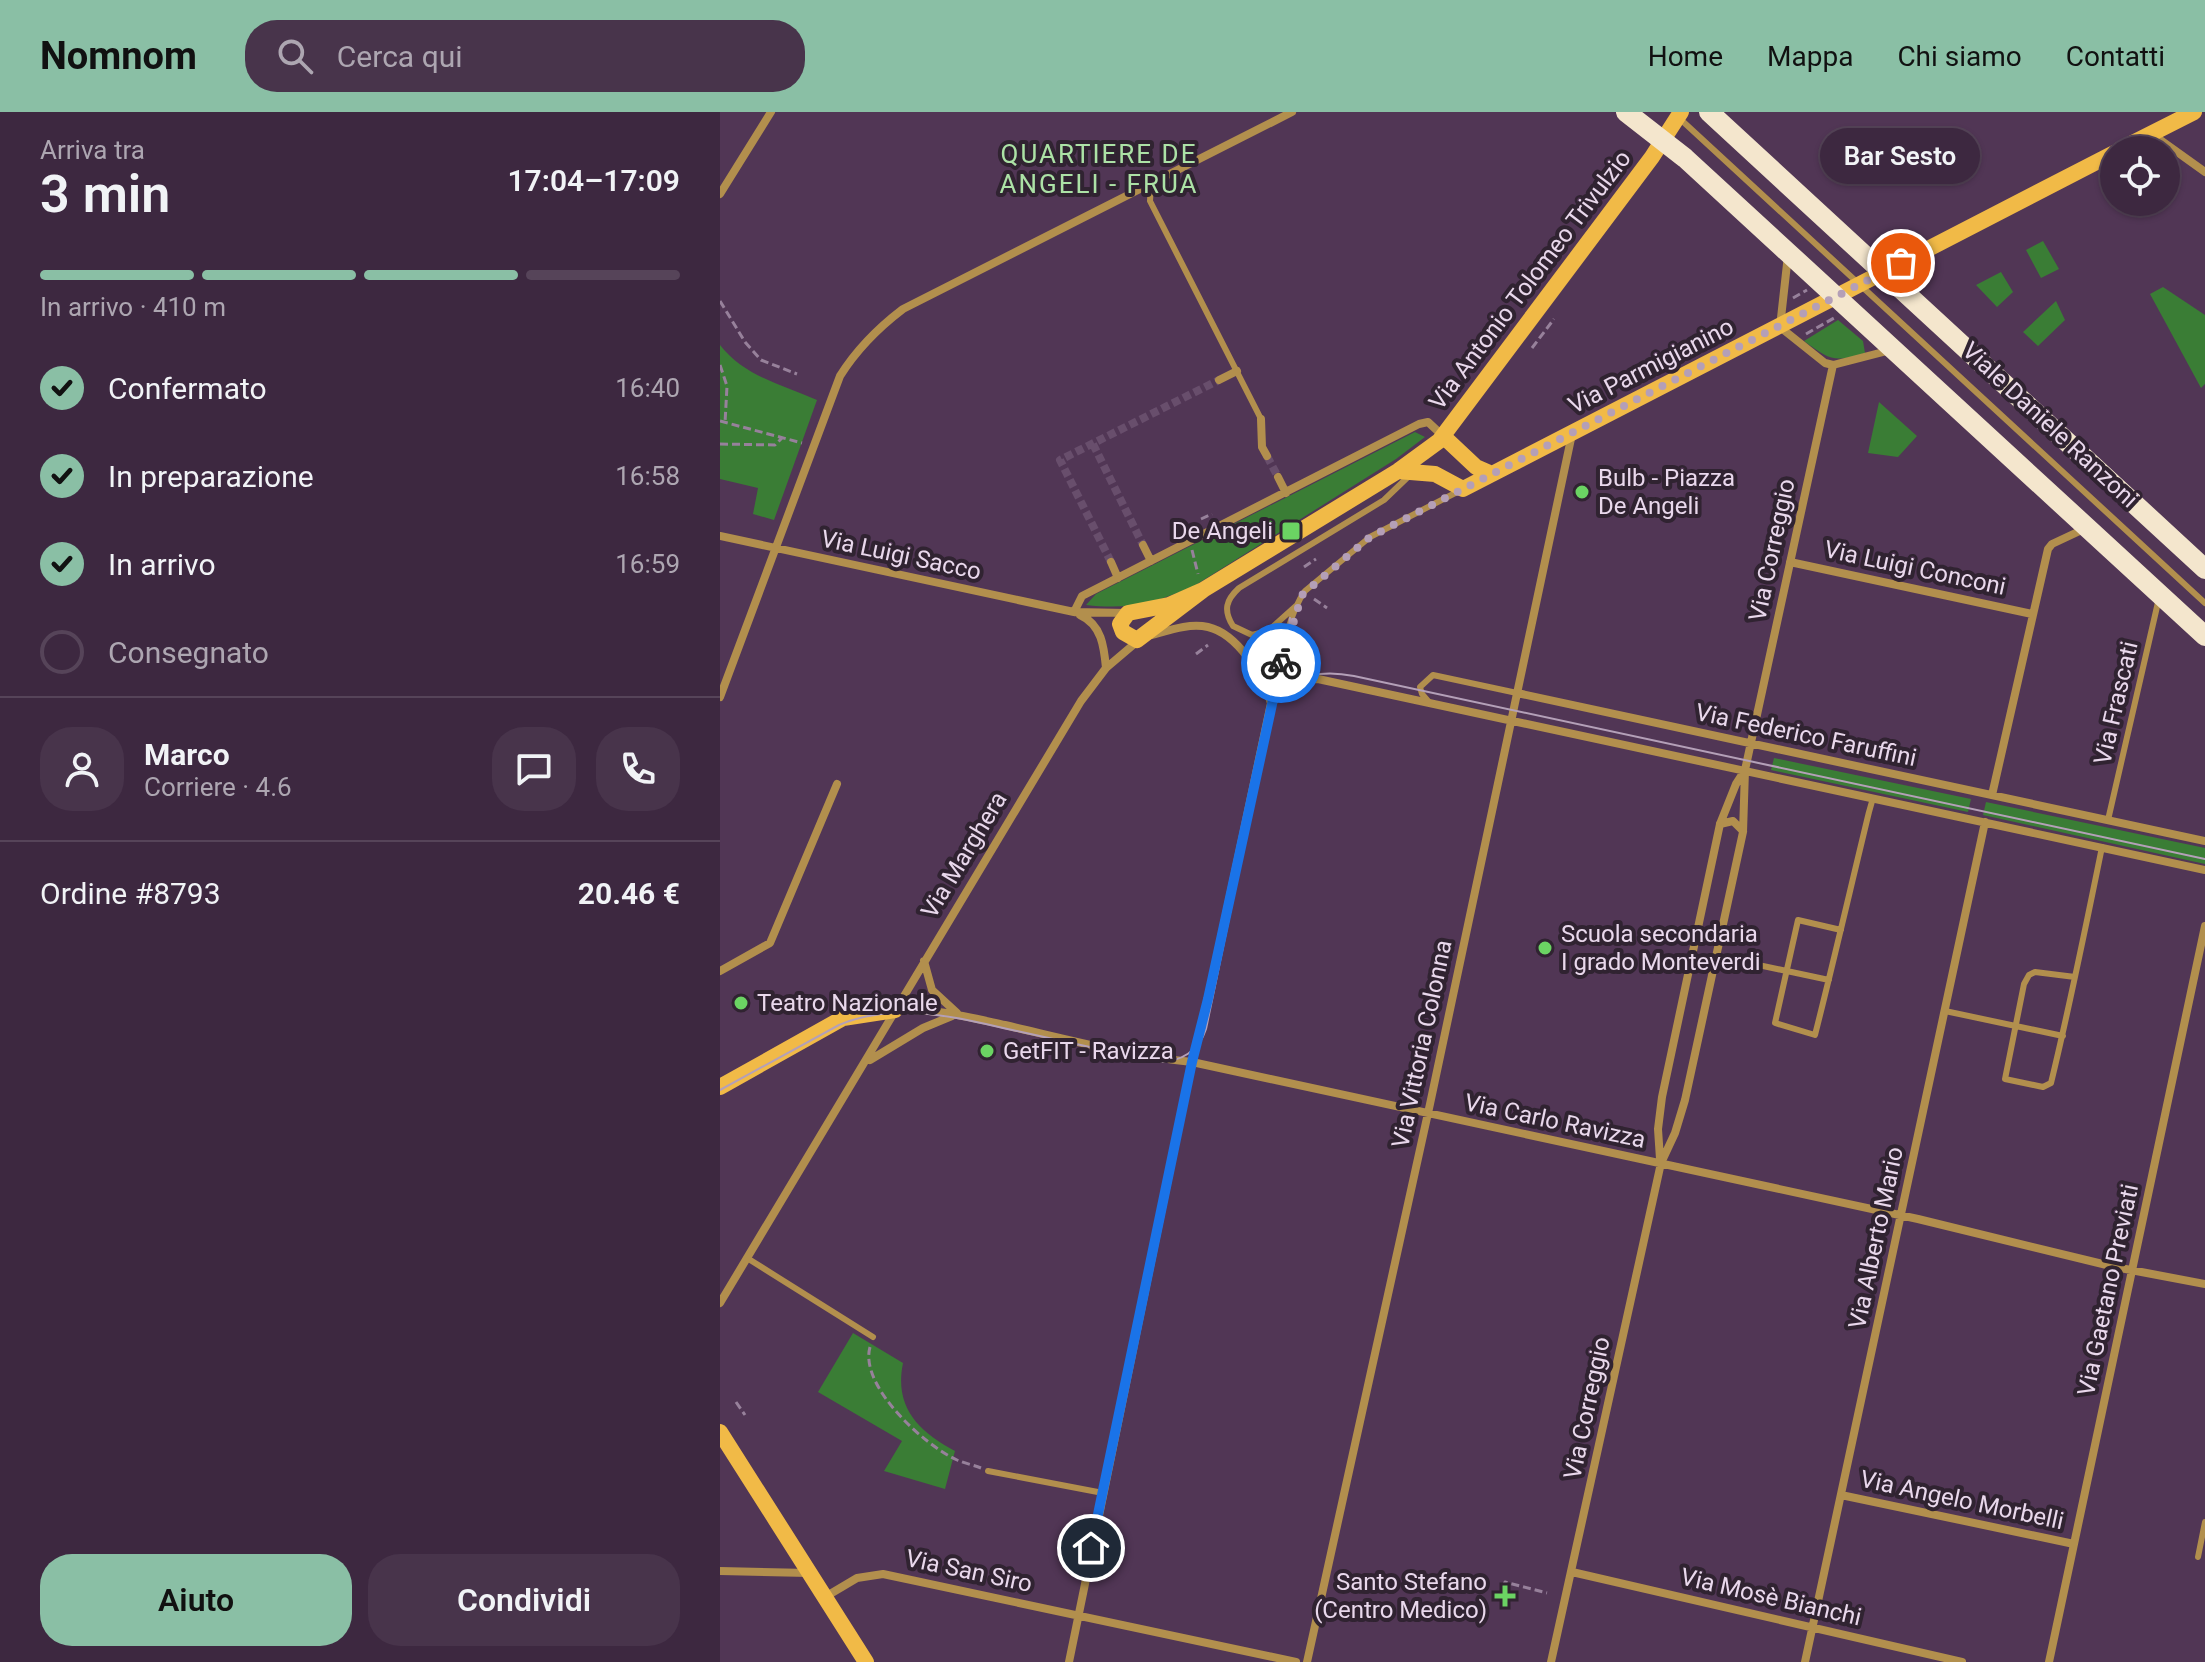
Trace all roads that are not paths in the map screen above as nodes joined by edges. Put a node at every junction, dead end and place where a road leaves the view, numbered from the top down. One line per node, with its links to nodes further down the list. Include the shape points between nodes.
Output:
1 (771, 112): 13 (street)
2 (1292, 112): 12 (street)
3 (1626, 112): 9 (main road, Viale Daniele Ranzoni)
4 (1709, 112): 15 (main road, Viale Daniele Ranzoni)
5 (2194, 112): 7 (street)
6 (1677, 114): 9 (street, Via Antonio Tolomeo Trivulzio); 16 (lane, Viale Daniele Ranzoni)
7 (2152, 133): 8 (street); 11 (street)
8 (2146, 136)
9 (1663, 139): 14 (main road, Viale Daniele Ranzoni); 25 (street, Via Antonio Tolomeo Trivulzio)
10 (2100, 160): 15 (street, Via Parmigianino)
11 (2205, 172)
12 (1151, 183): 21 (lane, via 1150,201); 35 (street, via 903,309 879,327 840,376)
13 (720, 194)
14 (1789, 254): 17 (main road, Viale Daniele Ranzoni); 18 (street)
15 (1883, 272): 16 (street, Via Parmigianino); 39 (main road, Viale Daniele Ranzoni)
16 (1860, 285): 17 (street, Via Parmigianino); 43 (lane, Viale Daniele Ranzoni)
17 (1836, 308): 18 (street, Via Parmigianino); 19 (main road, Viale Daniele Ranzoni)
18 (1780, 327): 20 (street); 24 (street, Via Parmigianino)
19 (1893, 350): 20 (street); 32 (main road, Viale Daniele Ranzoni)
20 (1833, 365): 38 (street, Via Correggio)
21 (1237, 371): 22 (street); 23 (lane)
22 (1219, 380)
23 (1261, 419): 26 (street)
24 (1572, 433): 28 (street, Via Parmigianino); 51 (street, Via Vittoria Colonna)
25 (1439, 440): 27 (street, Via Antonio Tolomeo Trivulzio); 28 (street); 31 (street, via 1428,422 1419,424)
26 (1267, 456)
27 (1406, 471): 30 (street, via 1435,474); 41 (street, Via Antonio Tolomeo Trivulzio); 44 (lane, via 1392,494 1239,588 1227,603 1227,615 1238,631 1252,635 1268,631)
28 (1492, 474): 30 (street, Via Parmigianino)
29 (1278, 477): 31 (street)
30 (1463, 489): 44 (lane, via 1370,537 1310,586)
31 (1286, 493): 36 (street)
32 (2087, 528): 42 (main road, Viale Daniele Ranzoni); 47 (street, via 2048,549)
33 (720, 536): 35 (street, Via Luigi Sacco)
34 (1143, 545): 36 (street)
35 (775, 549): 45 (street, Via Luigi Sacco); 52 (street)
36 (1151, 561): 40 (street)
37 (1111, 562): 40 (street)
38 (1790, 562): 47 (street, Via Luigi Conconi); 56 (street, Via Correggio)
39 (2205, 569)
40 (1118, 578): 45 (street, via 1082,596)
41 (1202, 586): 46 (street, via 1169,605); 49 (street)
42 (2160, 595): 48 (main road, Viale Daniele Ranzoni); 61 (lane, Via Frascati)
43 (2205, 603)
44 (1297, 605): 54 (lane)
45 (1074, 612): 46 (street, Via Luigi Sacco); 50 (street, via 1095,627)
46 (1128, 613): 49 (street, via 1120,624)
47 (2032, 614): 59 (street)
48 (2205, 636)
49 (1137, 640): 50 (street, Via Marghera); 54 (street, via 1174,629 1212,628 1247,659)
50 (1106, 668): 71 (street, Via Marghera)
51 (1517, 693): 53 (lane, Via Federico Faruffini, via 1433,675 1420,687); 55 (street, Via Vittoria Colonna); 56 (street, Via Federico Faruffini)
52 (720, 697)
53 (1428, 701): 54 (street, Via Federico Faruffini, via 1305,679); 55 (street, Via Federico Faruffini)
54 (1271, 703): 82 (street)
55 (1512, 719): 57 (street, Via Federico Faruffini); 88 (street, Via Vittoria Colonna)
56 (1751, 743): 57 (street, Via Correggio); 59 (street, Via Federico Faruffini)
57 (1745, 770): 60 (street, Via Federico Faruffini); 63 (street, Via Correggio); 64 (street, Via Correggio)
58 (837, 784): 73 (street, via 770,943)
59 (1992, 795): 61 (street, Via Federico Faruffini)
60 (1873, 798): 62 (street, Via Federico Faruffini); 69 (lane)
61 (2108, 820): 65 (street, Via Federico Faruffini)
62 (1985, 822): 66 (street, Via Federico Faruffini); 77 (street, Via Alberto Mario)
63 (1720, 824): 64 (street, via 1733,821); 86 (street, Via Correggio)
64 (1743, 832): 70 (street, Via Correggio)
65 (2205, 841)
66 (2102, 847): 67 (street, Via Federico Faruffini); 74 (lane)
67 (2205, 870)
68 (2205, 926): 92 (street, Via Gaetano Previati)
69 (1841, 930): 72 (lane, via 1798,920); 75 (lane)
70 (1716, 956): 72 (lane); 87 (street, Via Correggio)
71 (924, 961): 76 (street, Via Marghera); 78 (street, via 932,990)
72 (1785, 969): 75 (lane); 75 (lane, via 1775,1023 1815,1035)
73 (720, 971)
74 (2075, 977): 79 (lane, via 2029,975); 81 (lane)
75 (1829, 980)
76 (895, 1010): 78 (street, Via Carlo Ravizza); 80 (street, via 843,1018); 83 (street, Via Marghera)
77 (1945, 1011): 79 (lane); 90 (street, Via Alberto Mario)
78 (961, 1015): 82 (street, Via Carlo Ravizza); 83 (street, Via Marghera, via 923,1028)
79 (2016, 1026): 81 (lane); 81 (lane, via 2005,1079 2043,1087 2051,1083)
80 (825, 1028): 84 (street); 85 (street, via 813,1048)
81 (2063, 1036)
82 (1192, 1062): 88 (street, Via Carlo Ravizza); 98 (street)
83 (862, 1066): 91 (street, Via Marghera)
84 (720, 1087)
85 (720, 1097)
86 (1662, 1097): 87 (street, via 1675,1105); 89 (street, Via Correggio)
87 (1685, 1100): 89 (street, Via Correggio)
88 (1428, 1115): 89 (street, Via Carlo Ravizza); 112 (street, Via Vittoria Colonna)
89 (1661, 1163): 90 (street, Via Carlo Ravizza); 104 (street, Via Correggio)
90 (1902, 1216): 92 (street, Via Carlo Ravizza); 99 (street, Via Alberto Mario)
91 (747, 1258): 94 (street, Via Marghera); 95 (lane)
92 (2132, 1271): 93 (street, Via Carlo Ravizza); 101 (street, Via Gaetano Previati)
93 (2205, 1284)
94 (720, 1303)
95 (873, 1337)
96 (721, 1435): 105 (street)
97 (988, 1471): 98 (lane)
98 (1103, 1493): 107 (street)
99 (1841, 1495): 101 (street, Via Angelo Morbelli); 108 (street, Via Alberto Mario)
100 (2205, 1522): 102 (lane)
101 (2074, 1544): 116 (street, Via Gaetano Previati)
102 (2198, 1557)
103 (720, 1571): 105 (street)
104 (1572, 1572): 108 (street, Via Mosè Bianchi); 113 (street, Via Correggio)
105 (810, 1573): 106 (street)
106 (825, 1597): 107 (street, Via San Siro, via 857,1578 883,1574); 109 (street)
107 (1078, 1615): 110 (street); 111 (street, Via San Siro)
108 (1813, 1627): 114 (street, Via Alberto Mario); 115 (street, Via Mosè Bianchi)
109 (866, 1662)
110 (1069, 1662)
111 (1296, 1662)
112 (1307, 1662)
113 (1551, 1662)
114 (1805, 1662)
115 (1962, 1662)
116 (2049, 1662)

